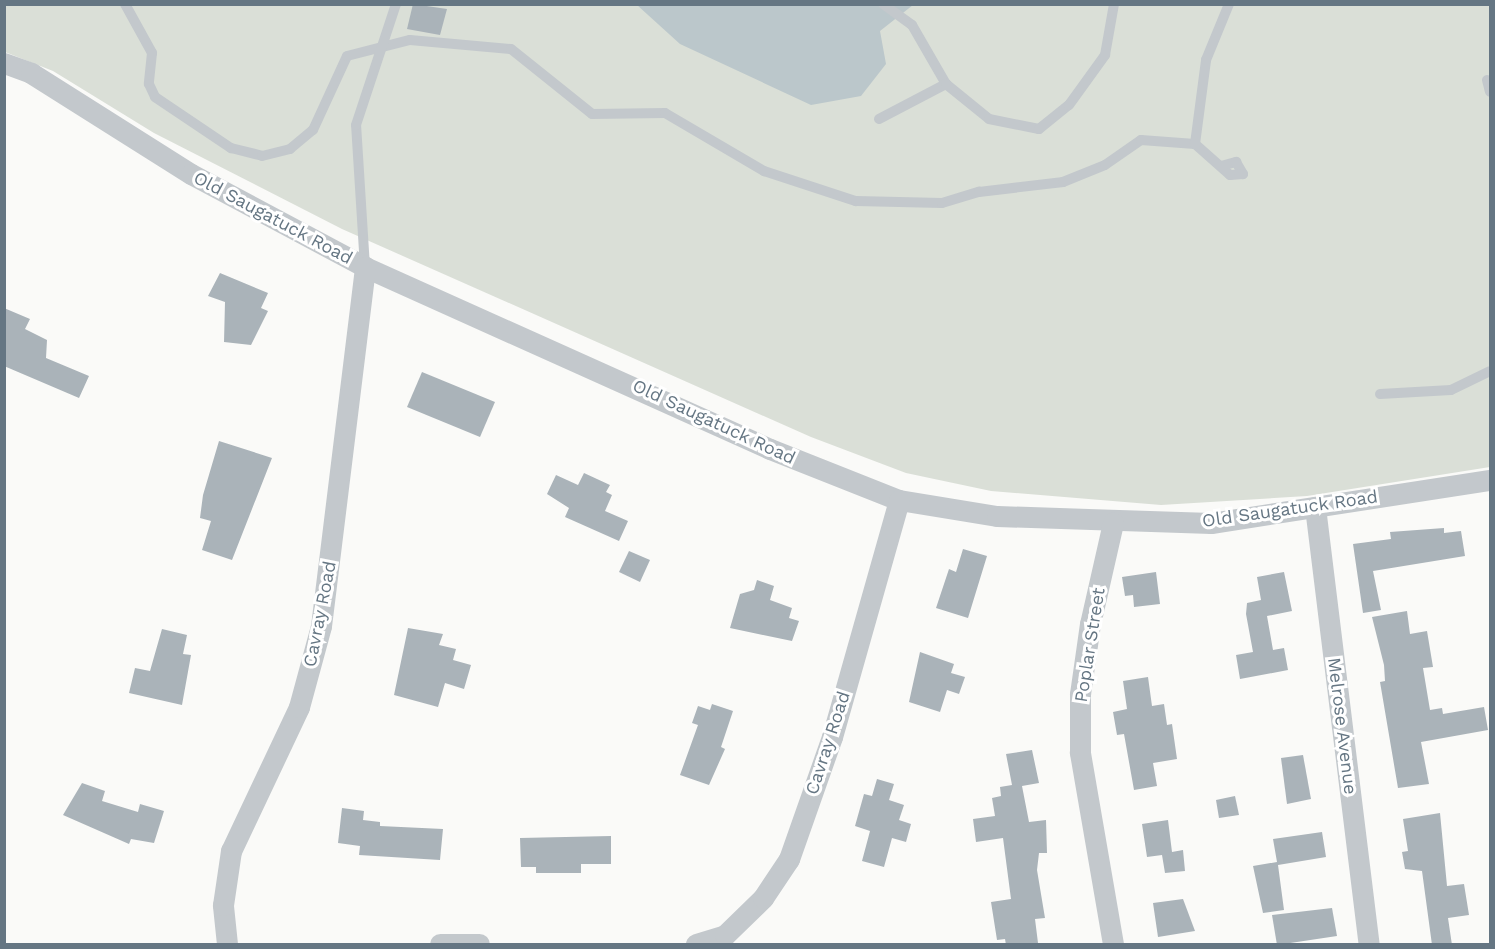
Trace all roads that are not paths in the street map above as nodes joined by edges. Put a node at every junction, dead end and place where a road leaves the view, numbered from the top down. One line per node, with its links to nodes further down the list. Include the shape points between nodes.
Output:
1 (124, 4): 6 (lane, via 152,53 149,84 155,97 205,134 254,155 276,154 299,144 321,116 340,64 347,56)
2 (396, 4): 6 (lane)
3 (883, 4): 9 (lane, via 904,18 923,40)
4 (1114, 4): 9 (lane, via 1105,55 1069,105 1039,129 989,119)
5 (1229, 4): 12 (lane, via 1206,60)
6 (380, 47): 12 (lane, via 410,40 457,40 511,49 592,114 664,113 764,171 856,201 942,203 979,192 1063,182 1105,165 1141,140); 14 (lane, via 356,125)
7 (4, 63): 14 (street, Old Saugatuck Road, via 31,73 191,174)
8 (1487, 80): 10 (lane)
9 (946, 84): 11 (lane)
10 (1491, 92)
11 (879, 119)
12 (1195, 144): 13 (lane)
13 (1221, 166)
14 (365, 267): 18 (street, Old Saugatuck Road, via 770,449); 21 (street, Cavray Road, via 321,626 299,707 231,851 222,905)
15 (1491, 371): 16 (lane, via 1451,390)
16 (1380, 394)
17 (1491, 480): 19 (street, Old Saugatuck Road)
18 (899, 500): 20 (street, Old Saugatuck Road, via 997,516); 24 (street, Cavray Road, via 832,737 789,859 763,898 725,935)
19 (1315, 507): 20 (street, Old Saugatuck Road, via 1211,523); 26 (street, Melrose Avenue)
20 (1113, 523): 25 (street, Poplar Street, via 1090,624 1080,694 1080,752)
21 (227, 945)
22 (440, 945): 23 (street)
23 (479, 945)
24 (696, 945)
25 (1113, 945)
26 (1369, 945)

